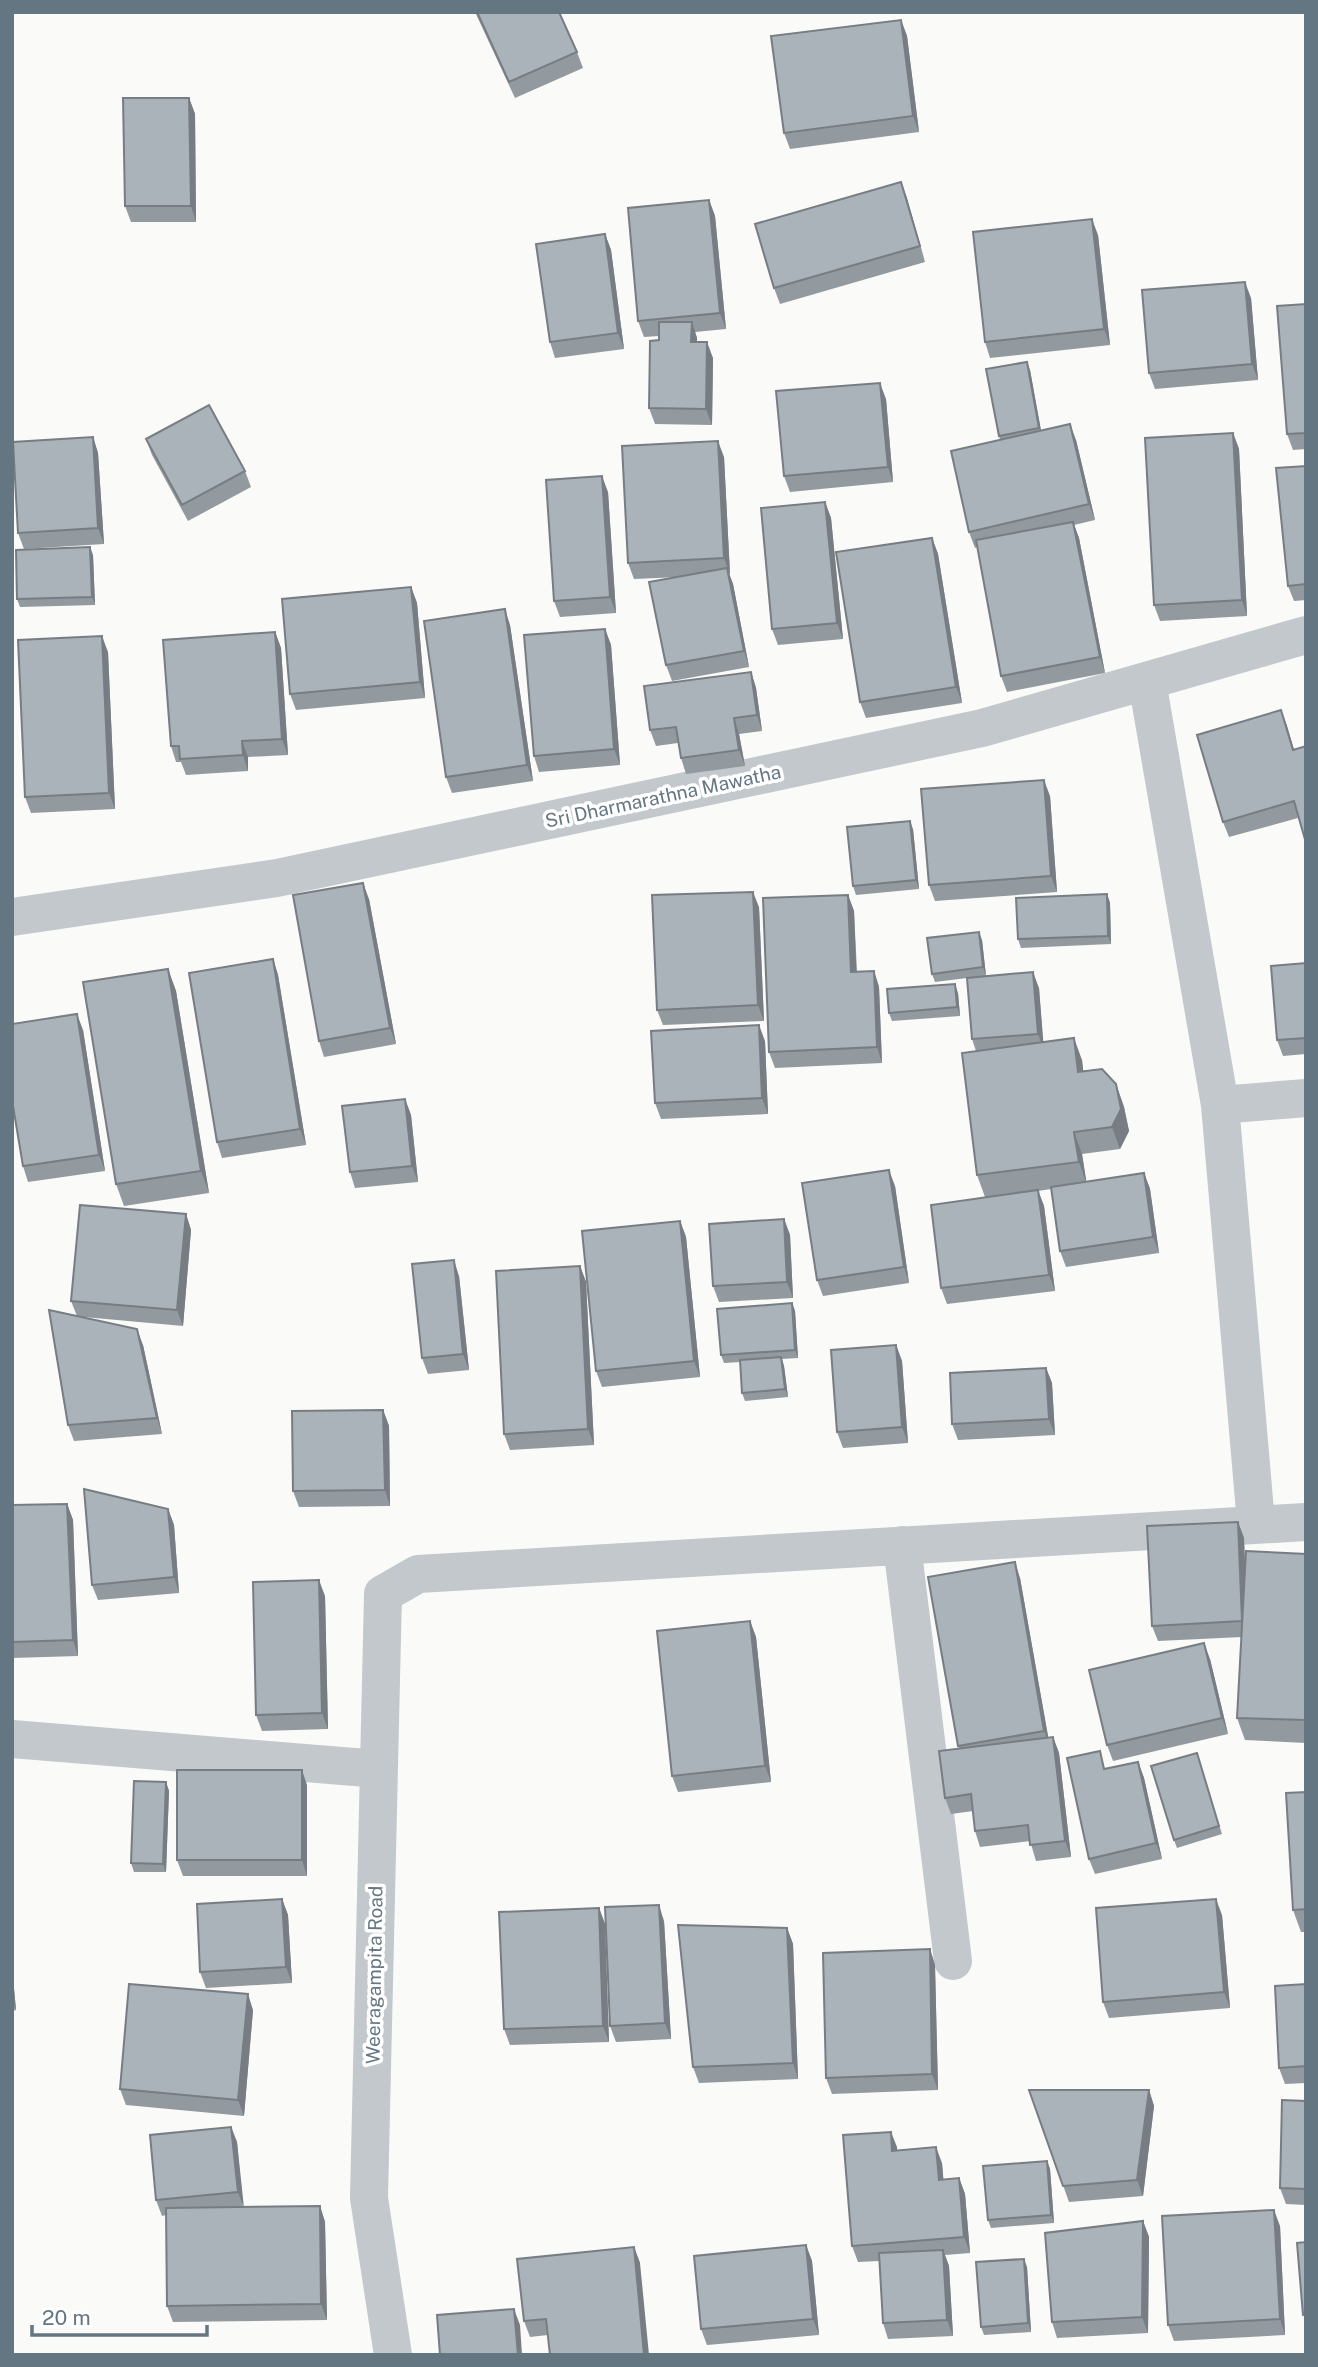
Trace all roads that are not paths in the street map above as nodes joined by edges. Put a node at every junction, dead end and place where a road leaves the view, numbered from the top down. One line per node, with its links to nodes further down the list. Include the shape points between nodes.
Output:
1 (1306, 635): 2 (street, Sri Dharmarathna Mawatha)
2 (1147, 681): 3 (street, Sri Dharmarathna Mawatha, via 982,728 277,878); 5 (street)
3 (12, 917)
4 (1306, 1098): 5 (street)
5 (1220, 1105): 7 (street)
6 (1306, 1522): 7 (street)
7 (1256, 1523): 8 (street)
8 (902, 1545): 10 (street, Weeragampita Road, via 418,1574 383,1594); 11 (street)
9 (12, 1739): 10 (street)
10 (379, 1769): 12 (street, Weeragampita Road, via 369,2198)
11 (953, 1961)
12 (393, 2355)

